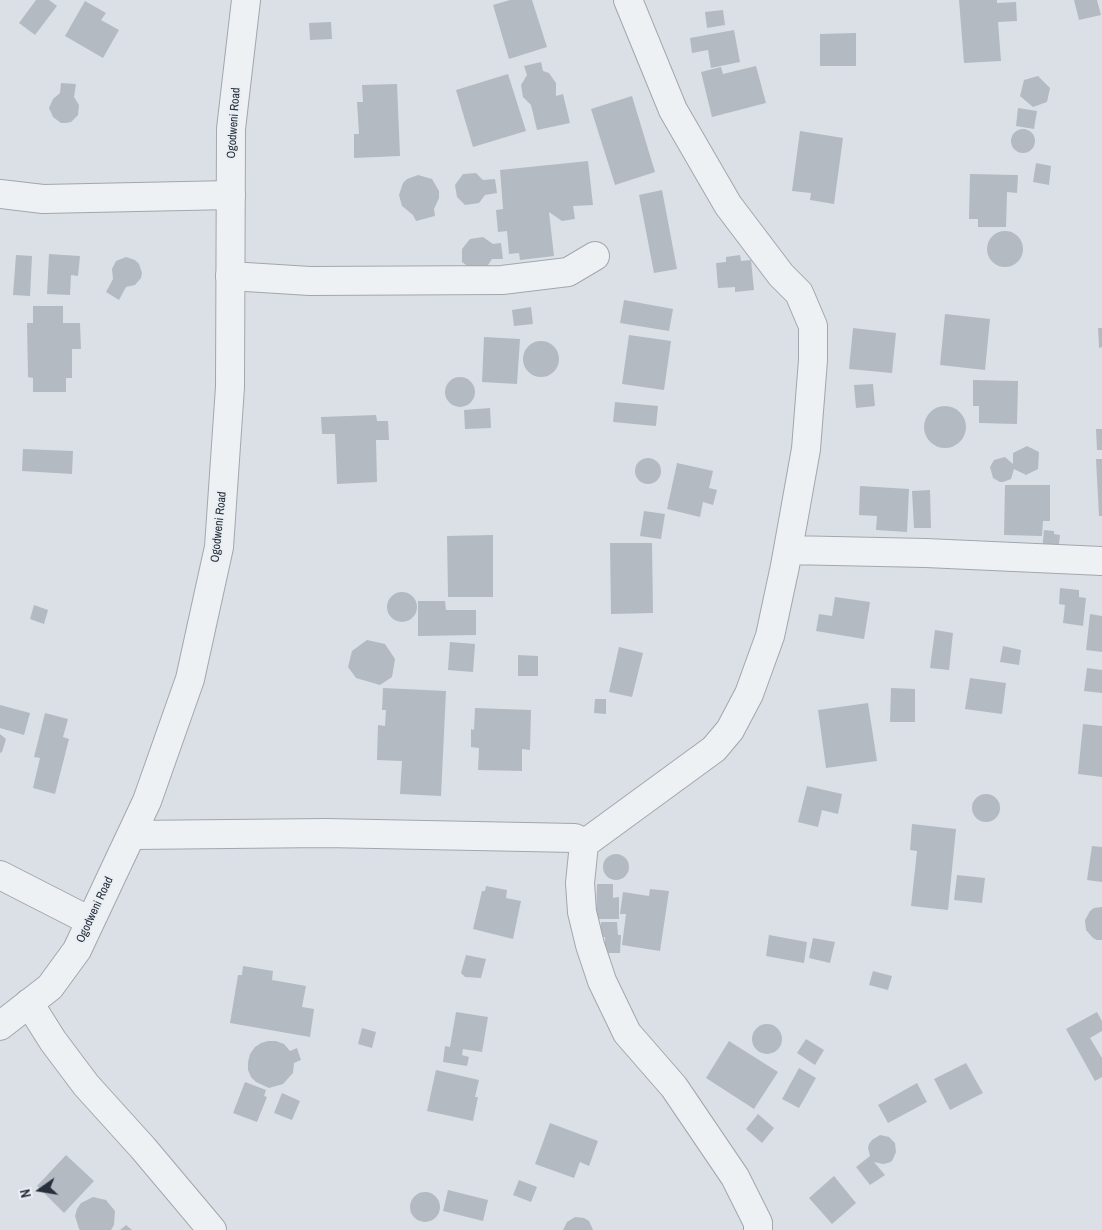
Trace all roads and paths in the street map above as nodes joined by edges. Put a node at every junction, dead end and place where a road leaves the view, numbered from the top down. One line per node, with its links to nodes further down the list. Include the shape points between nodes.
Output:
1 (246, 0): 4 (street, Ogodweni Road, via 230,129)
2 (628, 0): 7 (street, via 673,110 728,205 781,275 799,293 813,326 806,449)
3 (0, 194): 4 (street, via 43,200)
4 (231, 195): 6 (street, Ogodweni Road)
5 (595, 256): 6 (street, via 568,272 502,280 310,281)
6 (230, 276): 9 (street, Ogodweni Road, via 230,387 219,547 190,679)
7 (788, 550): 8 (street); 10 (street, via 770,636 749,694 730,730 714,748)
8 (1102, 562)
9 (132, 835): 10 (street, via 326,833 575,838); 12 (street, Ogodweni Road)
10 (584, 844): 16 (street, via 580,883 582,912 602,981 627,1033 674,1087 735,1177 758,1223)
11 (0, 875): 12 (street)
12 (90, 921): 13 (street, Ogodweni Road, via 77,950 50,987)
13 (29, 1003): 14 (street, Ogodweni Road); 15 (street, via 86,1086)
14 (0, 1026)
15 (212, 1230)
16 (758, 1230)

